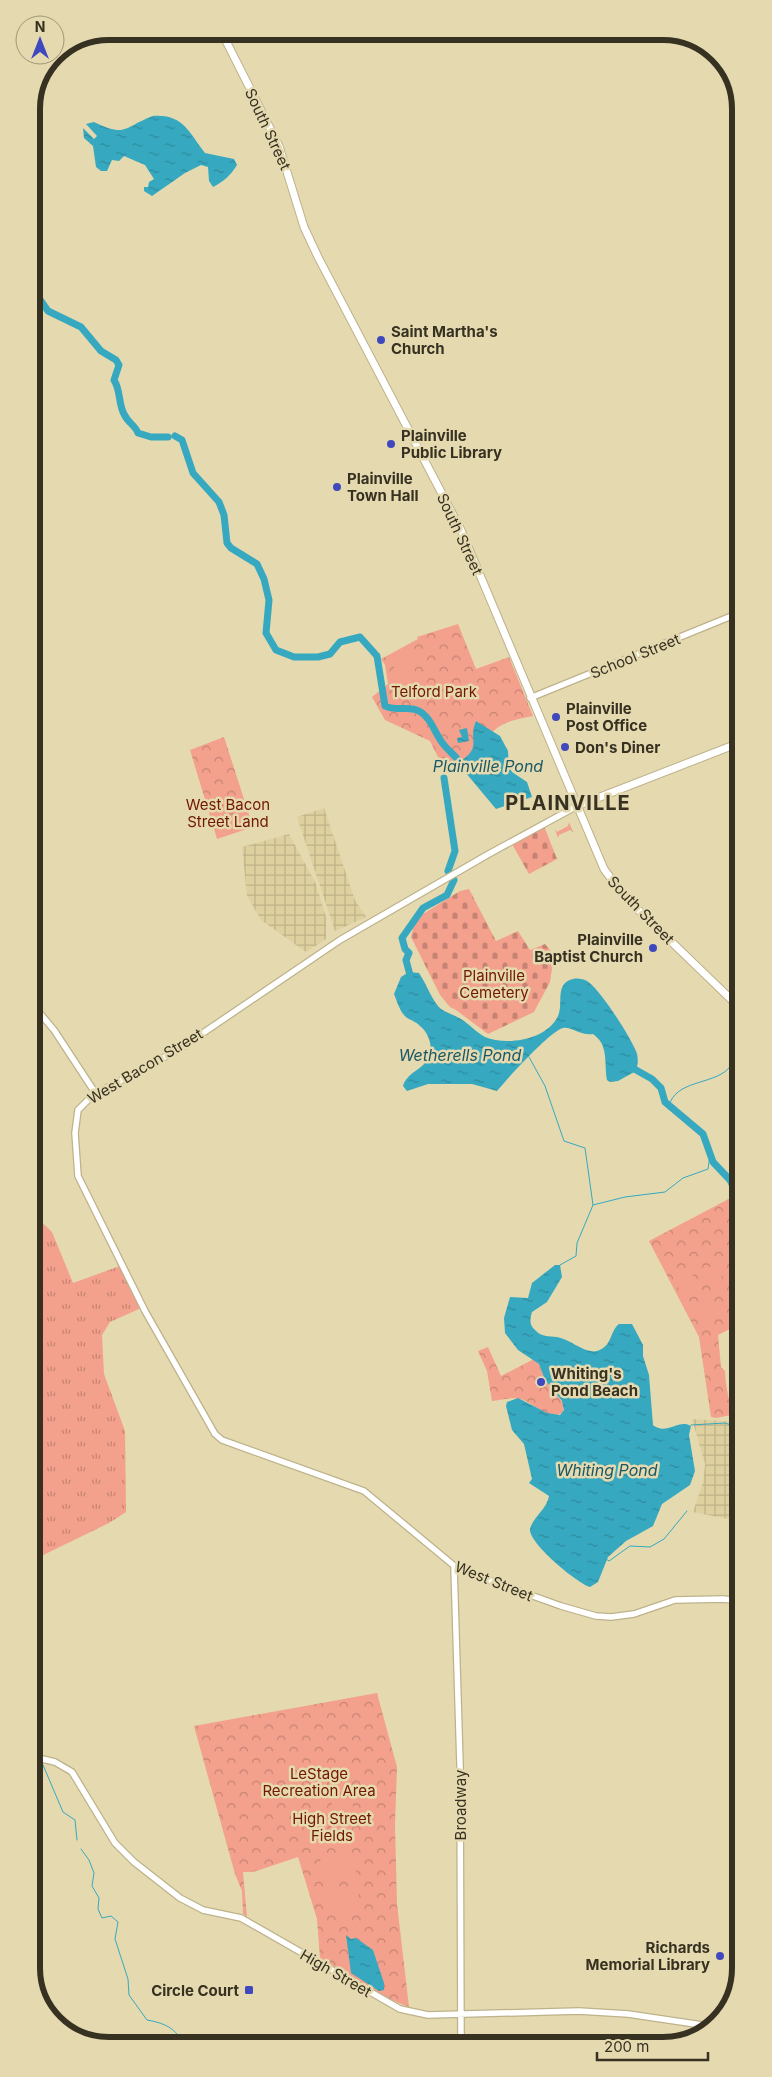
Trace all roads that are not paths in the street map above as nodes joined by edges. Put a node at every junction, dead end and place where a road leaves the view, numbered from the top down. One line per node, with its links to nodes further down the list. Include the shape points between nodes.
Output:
1 (225, 40): 3 (main road, South Street, via 279,146 304,227 318,257 461,530)
2 (732, 616): 3 (street, School Street)
3 (530, 698): 5 (main road, South Street)
4 (732, 746): 5 (main road)
5 (577, 806): 6 (main road, South Street, via 612,882); 8 (street, West Bacon Street, via 487,854 340,940 178,1050)
6 (732, 1000)
7 (40, 1013): 8 (street)
8 (96, 1094): 9 (street, West Bacon Street, via 80,1106 76,1114 78,1176 146,1311 216,1434 222,1440)
9 (246, 1448): 10 (street, West Street, via 364,1491)
10 (454, 1567): 11 (street, West Street, via 596,1616 623,1616 676,1600); 13 (street, Broadway, via 460,1745)
11 (732, 1600)
12 (40, 1758): 13 (street, High Street, via 55,1762 72,1772 115,1843 147,1873 191,1905 241,1918 400,2010 428,2015)
13 (461, 2014): 14 (street, High Street, via 584,2011); 15 (street, Broadway)
14 (701, 2025)
15 (461, 2037)

